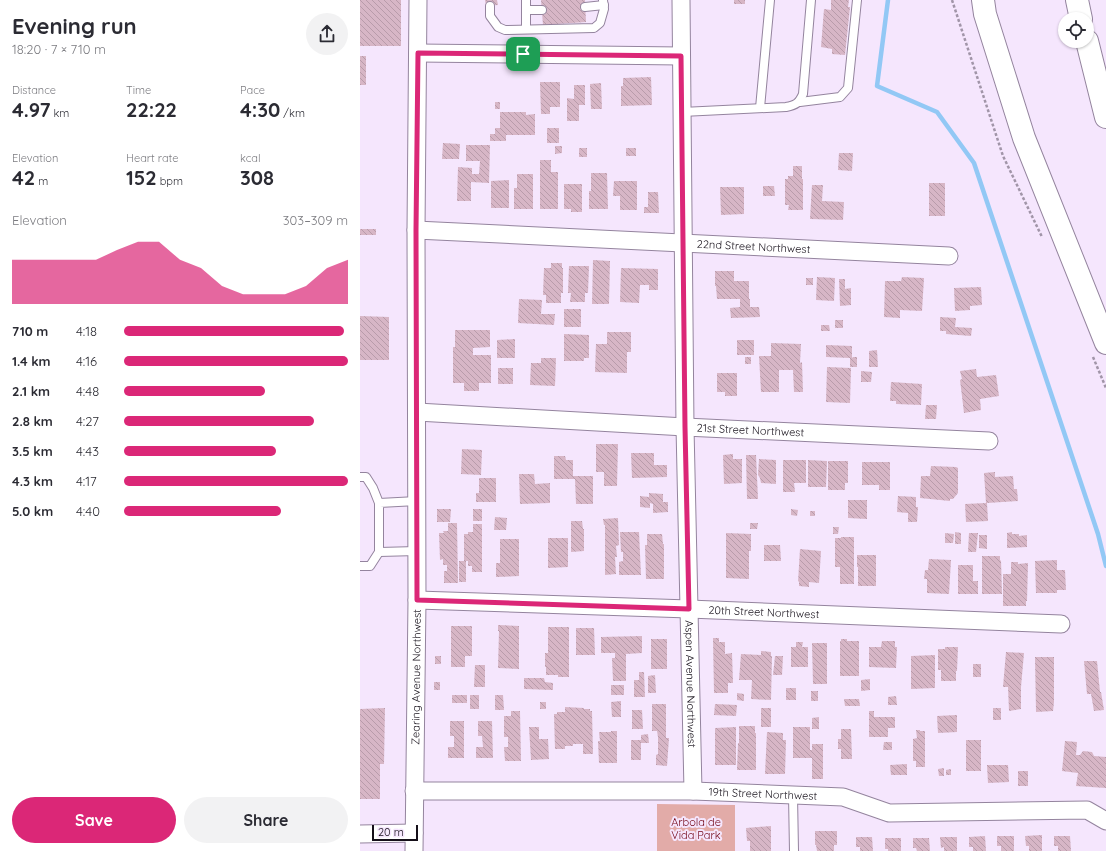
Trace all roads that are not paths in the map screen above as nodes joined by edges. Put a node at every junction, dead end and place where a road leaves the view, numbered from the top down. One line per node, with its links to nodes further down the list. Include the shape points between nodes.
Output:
1 (418, 0): 17 (street, Zearing Avenue Northwest)
2 (526, 0): 12 (lane)
3 (681, 0): 18 (street, Aspen Avenue Northwest)
4 (770, 0): 20 (lane)
5 (811, 0): 19 (lane, via 803,94)
6 (857, 0): 19 (lane, via 848,88 840,97)
7 (983, 0): 26 (highway, via 985,14 1024,138)
8 (1077, 0): 14 (highway)
9 (604, 3): 11 (lane); 15 (lane, via 600,23 594,28)
10 (490, 6): 15 (lane, via 490,16 498,27 506,30)
11 (585, 7)
12 (526, 10): 13 (lane); 15 (lane)
13 (542, 10)
14 (1080, 12)
15 (526, 29)
16 (1089, 48): 22 (highway)
17 (418, 53): 18 (street); 23 (street, Zearing Avenue Northwest)
18 (681, 56): 21 (street, Aspen Avenue Northwest)
19 (800, 102): 20 (lane, via 786,107)
20 (760, 108): 21 (lane)
21 (682, 112): 24 (street, Aspen Avenue Northwest)
22 (1106, 117)
23 (416, 230): 24 (street, 22nd Street Northwest); 27 (street, Zearing Avenue Northwest)
24 (683, 243): 25 (street, 22nd Street Northwest); 28 (street, Aspen Avenue Northwest)
25 (949, 256)
26 (1106, 343)
27 (416, 412): 28 (street, 21st Street Northwest); 31 (street, Zearing Avenue Northwest)
28 (685, 427): 29 (street, 21st Street Northwest); 37 (street, Aspen Avenue Northwest)
29 (989, 441)
30 (360, 477): 32 (lane, via 366,477)
31 (417, 501): 32 (lane); 33 (street, Zearing Avenue Northwest)
32 (379, 503): 34 (lane)
33 (417, 551): 34 (lane); 36 (street, Zearing Avenue Northwest)
34 (379, 552): 35 (lane, via 370,566)
35 (360, 566)
36 (417, 600): 37 (street, 20th Street Northwest); 39 (street, Zearing Avenue Northwest)
37 (689, 609): 38 (street, 20th Street Northwest); 40 (street, Aspen Avenue Northwest)
38 (1061, 624)
39 (414, 791): 40 (street, 19th Street Northwest); 43 (street, Zearing Avenue Northwest)
40 (693, 791): 41 (street, 19th Street Northwest)
41 (793, 795): 42 (street, 19th Street Northwest, via 843,797 889,813 1087,810); 46 (lane)
42 (1106, 821)
43 (414, 833): 44 (street); 45 (street, Zearing Avenue Northwest)
44 (360, 834)
45 (414, 851)
46 (794, 851)

